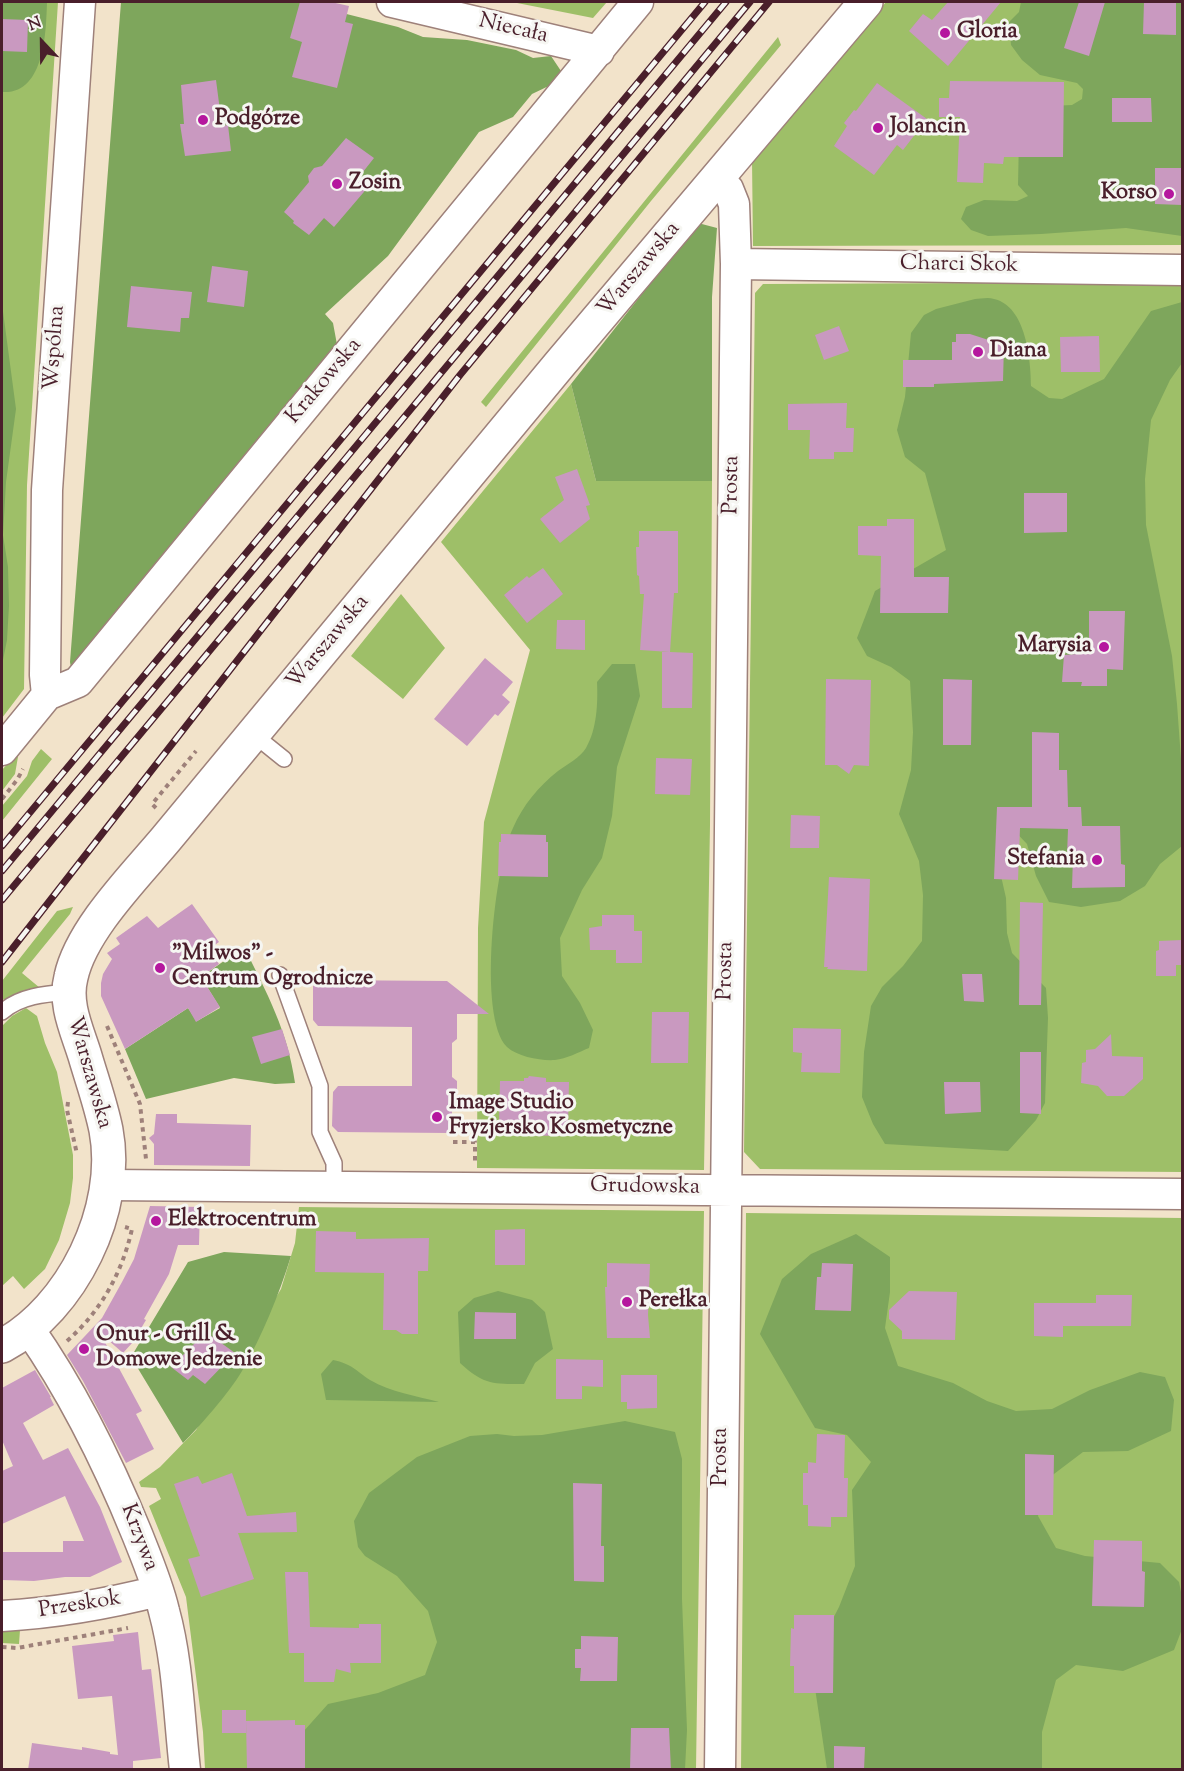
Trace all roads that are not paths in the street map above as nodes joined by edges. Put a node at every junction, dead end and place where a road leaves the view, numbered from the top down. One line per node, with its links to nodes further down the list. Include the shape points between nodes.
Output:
1 (80, 2): 9 (street, Wspólna, via 47,490)
2 (392, 2): 5 (street, Niecała)
3 (638, 2): 5 (street, Krakowska)
4 (866, 2): 6 (street, Warszawska)
5 (599, 51): 9 (street, Krakowska, via 78,682)
6 (717, 179): 7 (street, Prosta, via 728,189 734,204); 10 (street, Warszawska)
7 (736, 264): 8 (street, Charci Skok); 18 (street, Prosta)
8 (1182, 270)
9 (47, 695): 11 (street, Krakowska)
10 (253, 734): 12 (lane); 14 (street, Warszawska, via 102,916 75,963)
11 (2, 750)
12 (284, 759)
13 (280, 975): 17 (lane, via 320,1086 320,1132 334,1163)
14 (69, 992): 15 (lane, via 21,1000); 16 (street, Warszawska, via 69,1006 106,1130)
15 (2, 1012)
16 (107, 1185): 17 (street, Grudowska); 20 (street, Warszawska, via 98,1222 70,1283)
17 (334, 1186): 18 (street, Grudowska)
18 (724, 1189): 19 (street, Grudowska); 25 (street, Prosta)
19 (1182, 1194)
20 (29, 1329): 21 (street, Warszawska); 22 (street, Krzywa, via 114,1476)
21 (2, 1346)
22 (158, 1591): 23 (street, Przeskok, via 71,1609); 24 (street, Krzywa, via 171,1639)
23 (2, 1616)
24 (185, 1770)
25 (720, 1770)

